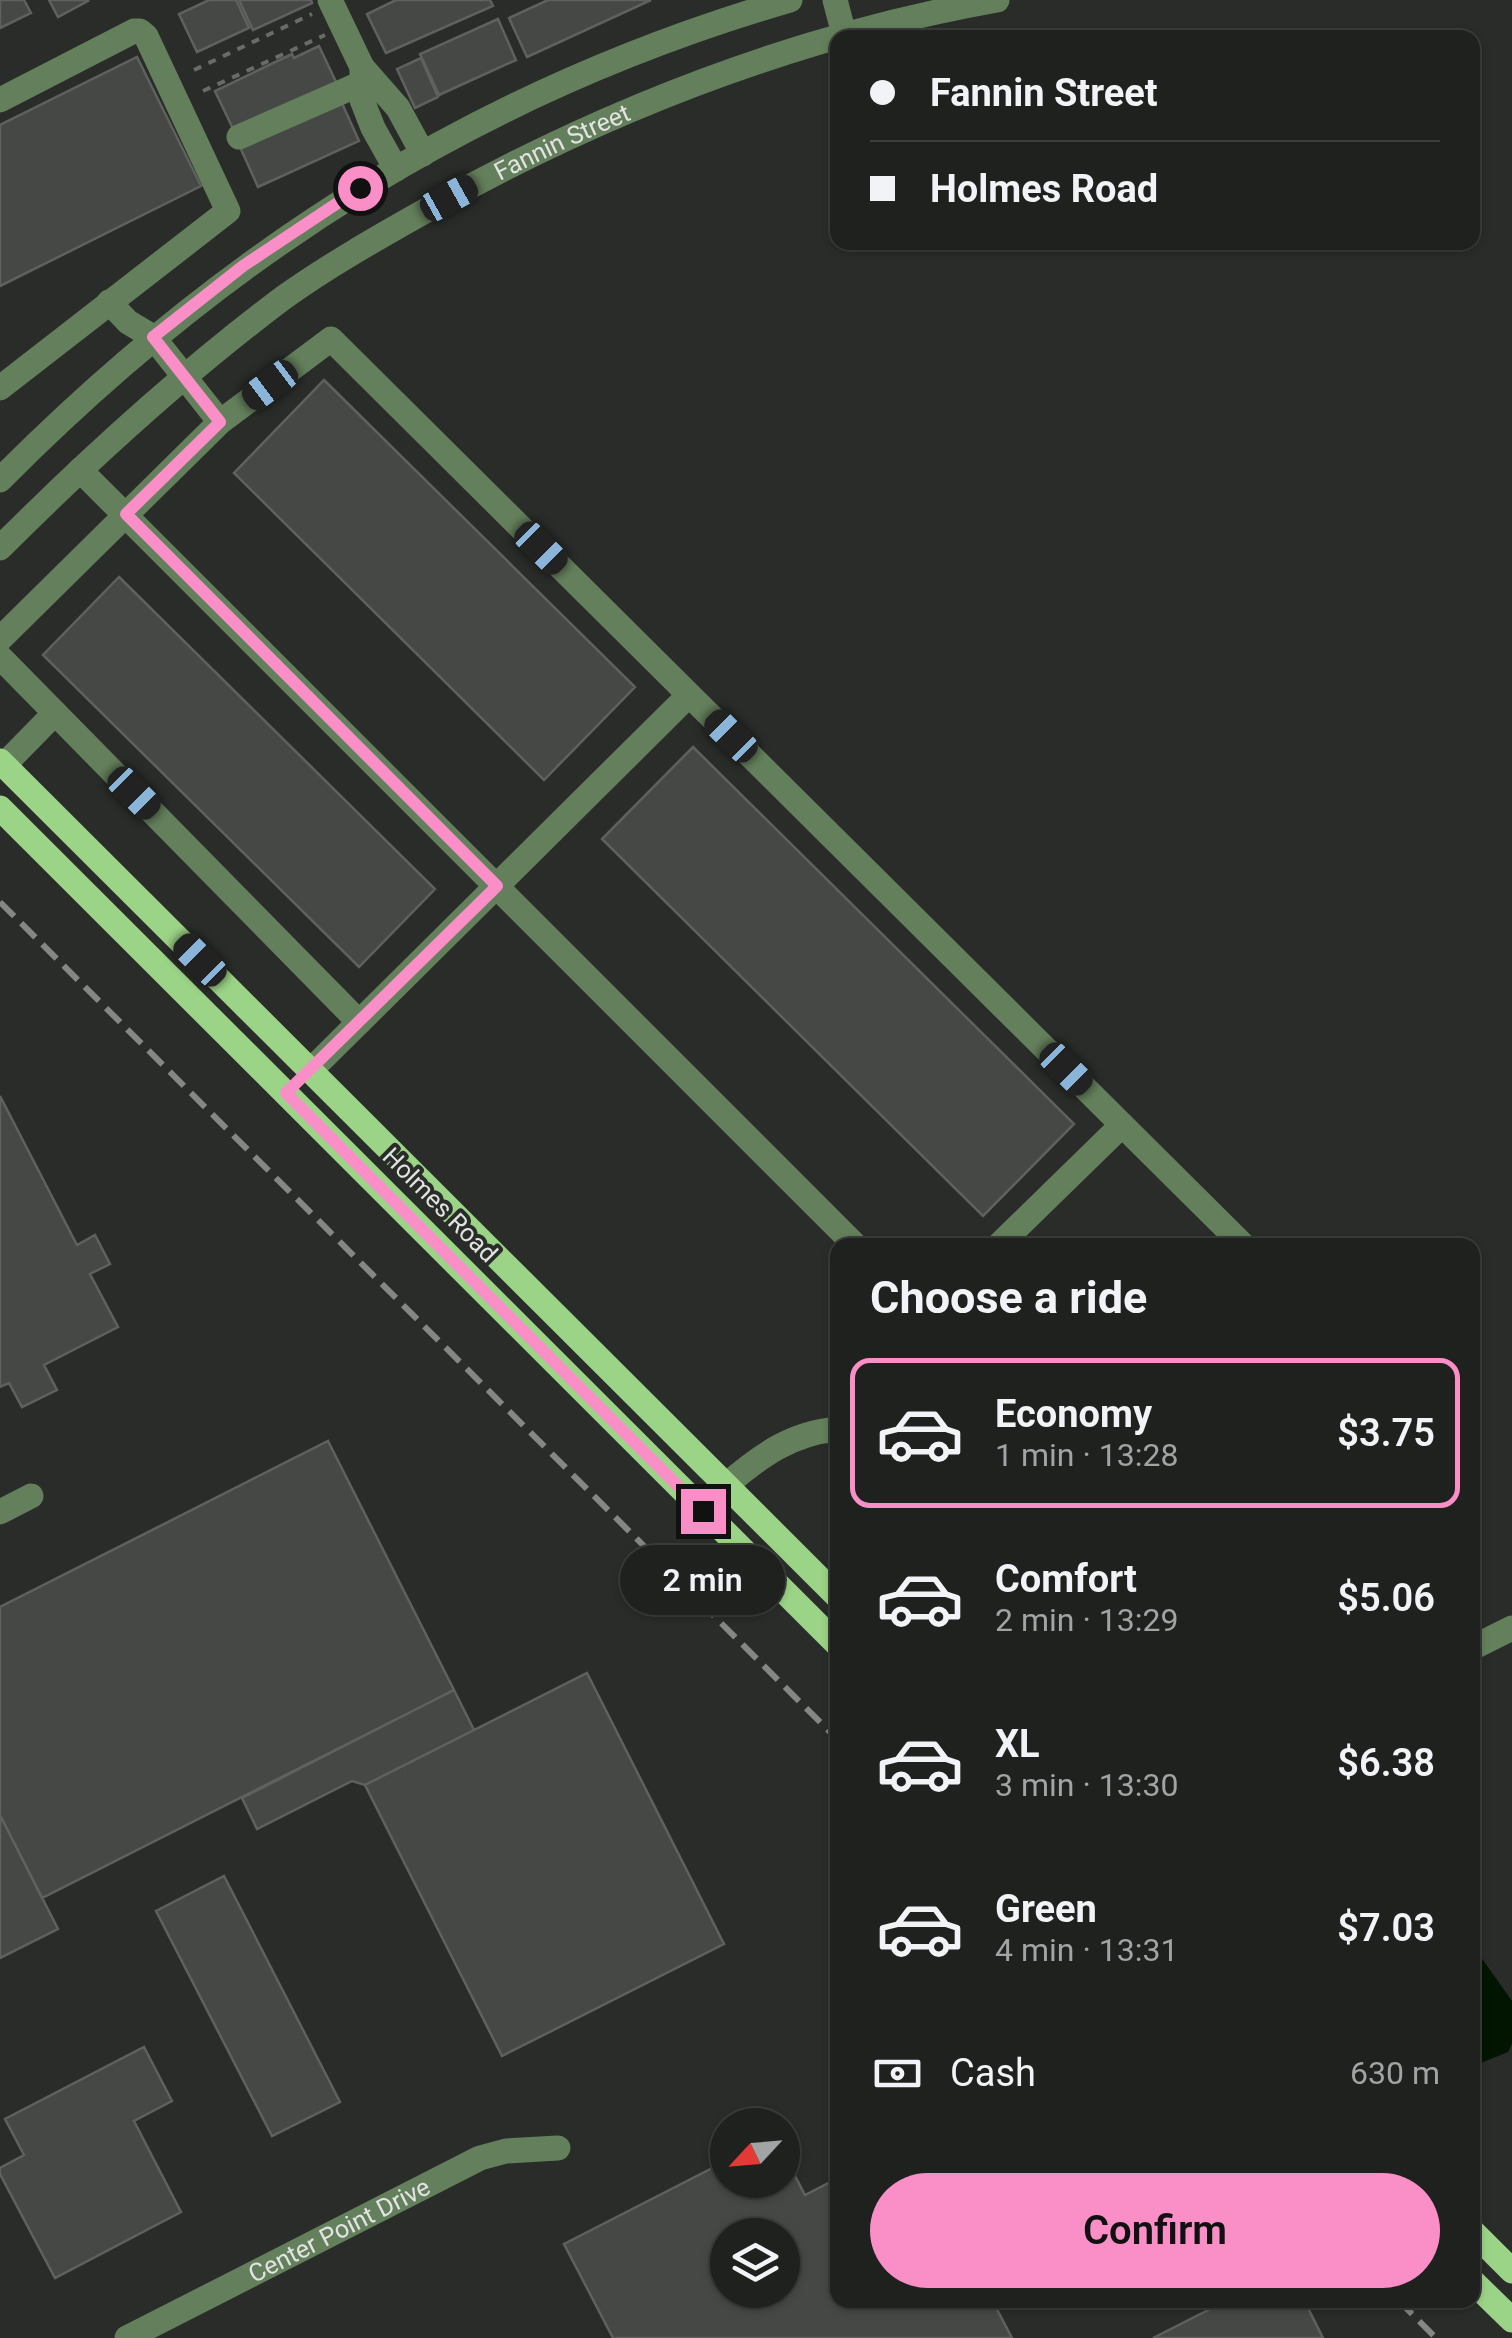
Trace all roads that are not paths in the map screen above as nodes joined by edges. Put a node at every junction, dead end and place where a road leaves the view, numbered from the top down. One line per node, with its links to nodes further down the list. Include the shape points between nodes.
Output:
1 (790, 0): 11 (street, Fannin Street, via 581,74)
2 (835, 0): 5 (street)
3 (997, 0): 6 (street, Fannin Street)
4 (335, 11): 8 (street)
5 (843, 30)
6 (859, 30)
7 (830, 39): 15 (street, Fannin Street, via 673,92 476,183 286,296)
8 (362, 75): 10 (street); 11 (street, via 398,108); 12 (street, via 366,110)
9 (0, 100): 13 (street, via 134,31 146,36 228,211)
10 (239, 137)
11 (423, 154): 12 (street, Fannin Street)
12 (396, 169): 14 (street, Fannin Street, via 275,244)
13 (109, 302): 14 (street); 16 (street)
14 (153, 337): 15 (street); 19 (street, Fannin Street)
15 (184, 375): 17 (street); 18 (street, Fannin Street)
16 (0, 388)
17 (220, 422): 20 (street); 24 (street, via 331,340)
18 (80, 470): 20 (street); 21 (street, Fannin Street)
19 (0, 480)
20 (126, 514): 22 (street); 28 (street)
21 (0, 548)
22 (0, 639)
23 (0, 657): 25 (street)
24 (689, 695): 28 (street); 32 (street)
25 (56, 713): 26 (street); 29 (street)
26 (2, 764): 30 (main road, Holmes Road)
27 (0, 808): 31 (main road, Holmes Road)
28 (497, 886): 29 (street); 33 (street)
29 (359, 1022): 30 (street)
30 (310, 1071): 31 (main road); 37 (main road, Holmes Road)
31 (286, 1093): 39 (main road, Holmes Road)
32 (1122, 1125): 34 (street); 35 (street)
33 (848, 1238)
34 (1007, 1238)
35 (1236, 1238)
36 (830, 1429): 37 (street, via 762,1454)
37 (726, 1486): 39 (main road); 41 (main road, Holmes Road)
38 (31, 1496): 40 (street)
39 (703, 1511): 43 (main road, Holmes Road)
40 (0, 1512)
41 (830, 1589)
42 (1512, 1628): 44 (street)
43 (830, 1637)
44 (1480, 1644)
45 (558, 2148): 50 (street, Center Point Drive, via 480,2158)
46 (1480, 2240): 47 (main road)
47 (1512, 2271)
48 (1480, 2289): 49 (main road)
49 (1512, 2320)
50 (127, 2338)

